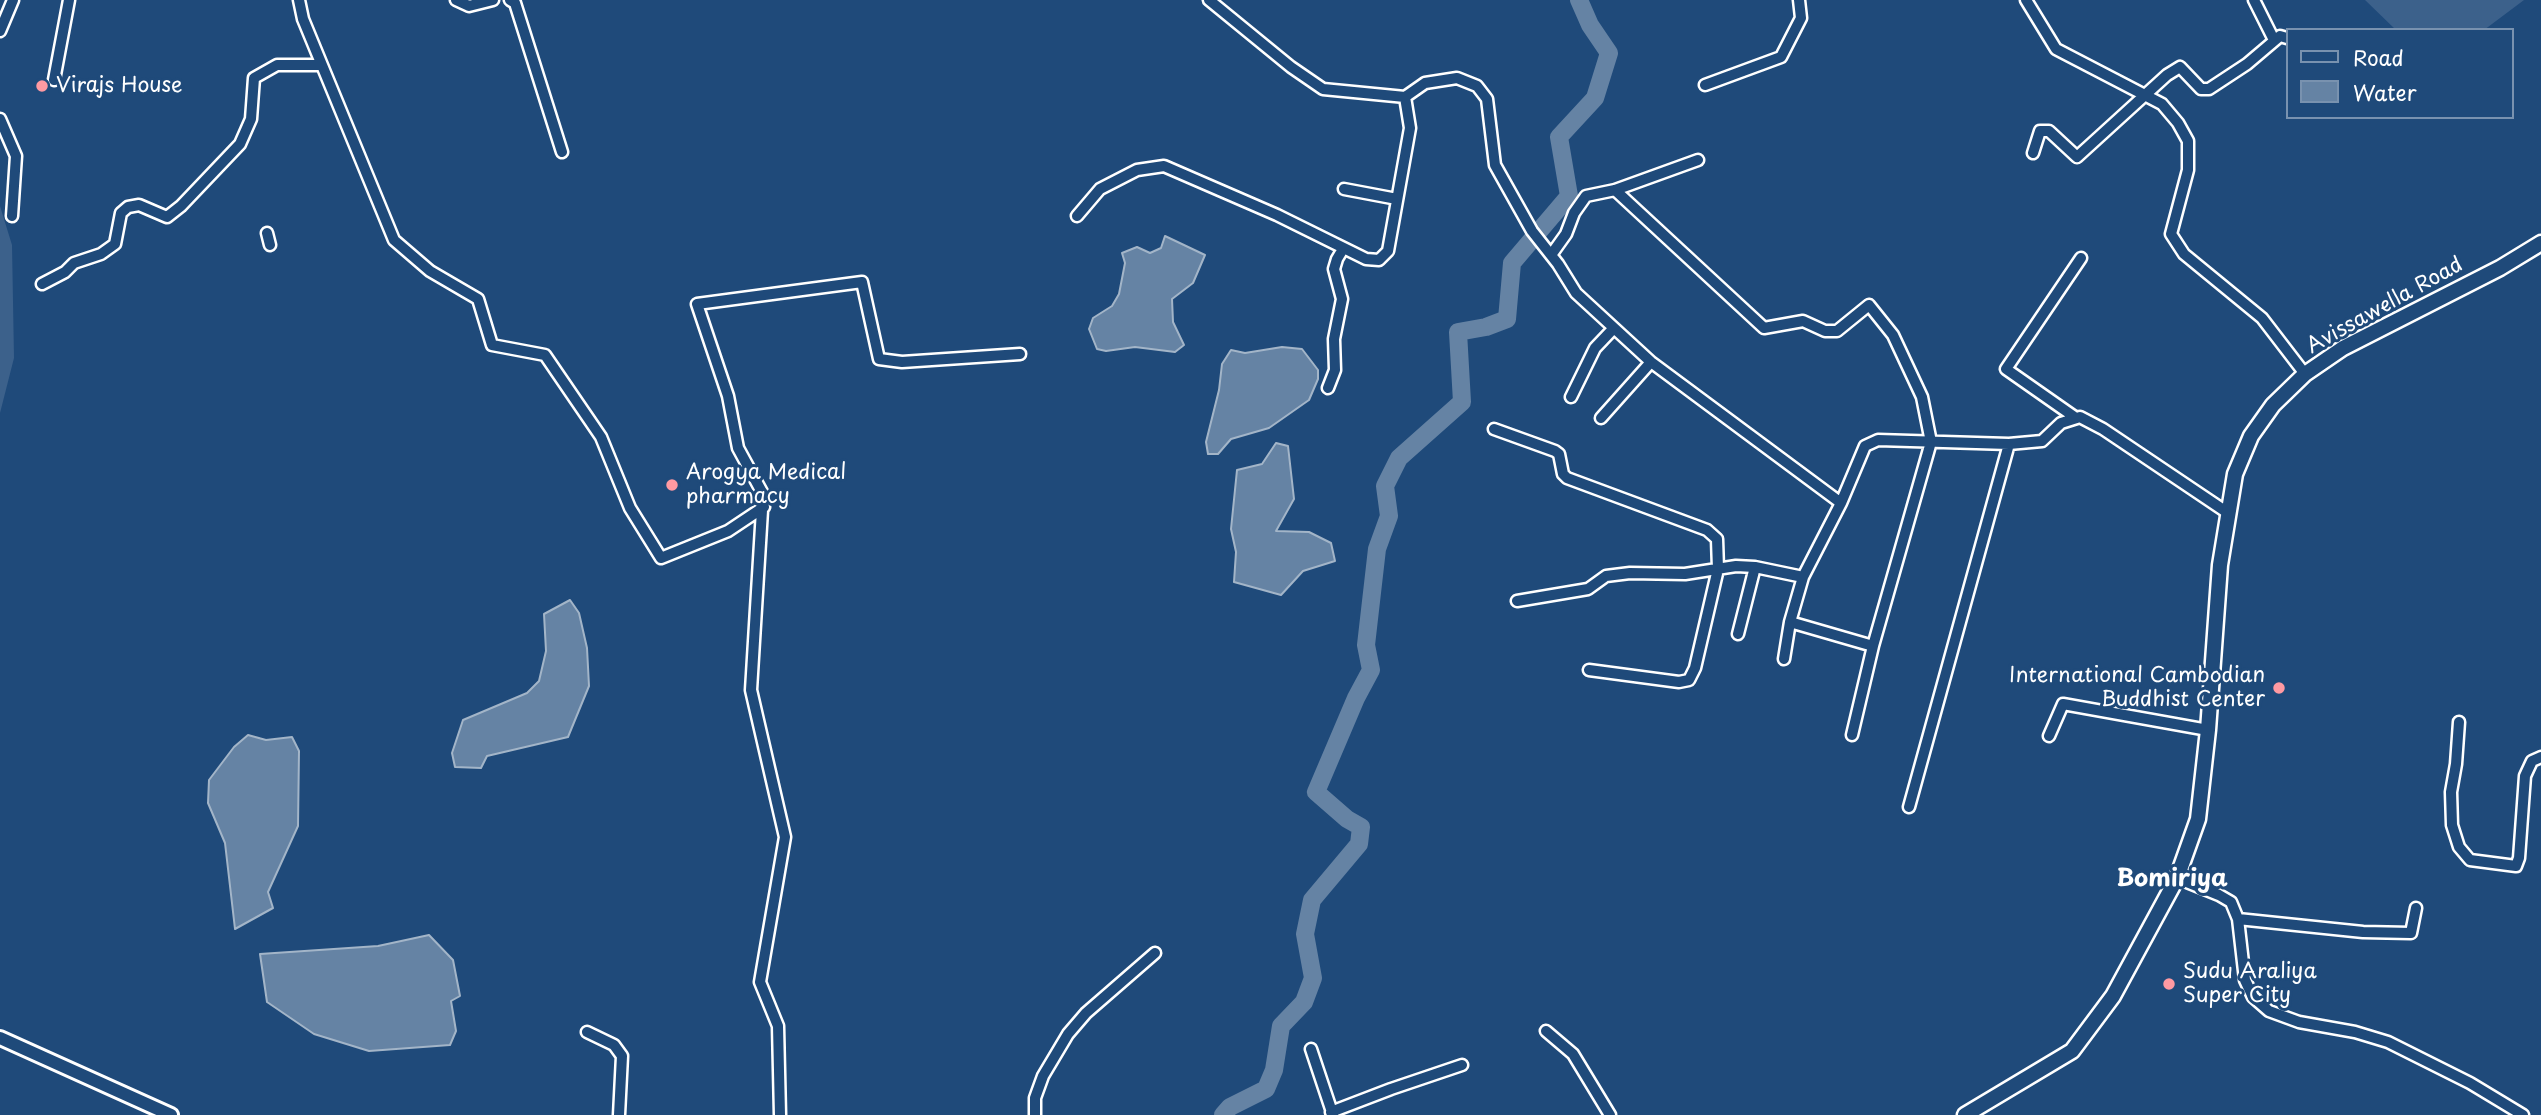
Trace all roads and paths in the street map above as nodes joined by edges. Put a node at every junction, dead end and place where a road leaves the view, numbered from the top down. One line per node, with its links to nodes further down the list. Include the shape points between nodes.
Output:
1 (13, 0): 11 (street)
2 (69, 0): 15 (street)
3 (299, 0): 14 (street)
4 (456, 0): 5 (street, via 469,6)
5 (493, 0)
6 (510, 0): 20 (street, via 515,3)
7 (1209, 0): 18 (street, via 1324,89)
8 (1799, 0): 16 (street, via 1801,18 1781,57)
9 (2026, 0): 17 (street, via 2056,49)
10 (2254, 0): 13 (street)
11 (0, 30)
12 (2286, 38): 13 (street)
13 (2274, 40): 17 (street, via 2209,89 2201,89 2180,67)
14 (321, 65): 34 (street, via 277,65 254,78 251,119 240,144 181,206 167,217 139,205 128,207 121,213 115,244); 47 (street, via 394,240 430,271 478,299 492,345 545,355 601,437 630,508 661,558 727,531)
15 (54, 80)
16 (1705, 85)
17 (2146, 95): 21 (street, via 2077,157 2049,131 2040,131); 38 (street, via 2162,104 2188,141 2188,170 2171,234 2184,254 2262,318)
18 (1405, 97): 25 (street, via 1410,128); 32 (street, via 1425,83 1457,78 1478,86 1488,99 1495,165)
19 (0, 119): 26 (street, via 16,156)
20 (562, 152)
21 (2034, 153)
22 (1698, 160): 24 (street)
23 (1343, 189): 25 (street)
24 (1615, 190): 32 (street, via 1586,196); 44 (street, via 1764,328 1802,321 1837,331 1868,305 1893,335 1922,397)
25 (1397, 199): 31 (street, via 1388,251 1379,260)
26 (12, 216)
27 (1077, 216): 31 (street, via 1100,189 1137,170 1164,166)
28 (267, 233): 30 (street)
29 (2541, 243): 38 (main road, Avissawella Road, via 2343,348)
30 (270, 245)
31 (1343, 249): 39 (street, via 1334,269 1342,299 1334,339 1335,370)
32 (1551, 255): 35 (street, via 1576,293)
33 (2081, 258): 42 (street, via 2006,369)
34 (42, 284)
35 (1614, 328): 37 (street); 40 (street, via 1595,348)
36 (1020, 354): 47 (street, via 902,362 879,359 862,282 697,304 728,396 738,447 763,494)
37 (1651, 362): 41 (street); 46 (street)
38 (2305, 374): 48 (main road, Avissawella Road, via 2273,405 2251,436 2235,474)
39 (1328, 388)
40 (1571, 397)
41 (1601, 418)
42 (2076, 418): 45 (street, via 2061,423 2042,441); 48 (street, via 2103,429)
43 (1494, 429): 50 (street, via 1555,451 1567,478 1713,533)
44 (1931, 442): 45 (street); 46 (street, via 1878,440 1866,446); 55 (street)
45 (2009, 444): 63 (street)
46 (1841, 503): 51 (street)
47 (764, 507): 76 (street, via 751,690 785,837 760,982 778,1026)
48 (2228, 513): 59 (main road, Avissawella Road)
49 (1755, 567): 50 (street); 51 (street); 54 (street)
50 (1718, 569): 52 (street, via 1606,576 1588,589); 57 (street, via 1689,680)
51 (1804, 577): 53 (street)
52 (1517, 601)
53 (1790, 622): 55 (street); 56 (street)
54 (1738, 634)
55 (1873, 646): 60 (street)
56 (1784, 659)
57 (1590, 670)
58 (2459, 722): 62 (street, via 2452,825 2459,847 2470,860 2516,866 2525,776 2532,761)
59 (2208, 730): 61 (street, via 2063,704); 64 (main road, Avissawella Road, via 2198,819)
60 (1852, 735)
61 (2049, 736)
62 (2541, 757)
63 (1909, 807)
64 (2177, 878): 66 (street, via 2225,898); 79 (main road, Avissawella Road, via 2113,996 2072,1051)
65 (2416, 908): 66 (street, via 2411,933)
66 (2238, 919): 80 (street, via 2245,980 2253,997 2269,1011 2388,1042)
67 (1155, 953): 77 (street, via 1068,1034 1043,1076)
68 (1546, 1031): 78 (street, via 1573,1054)
69 (587, 1032): 75 (street, via 614,1045 622,1056)
70 (0, 1038): 74 (street)
71 (1311, 1049): 73 (street)
72 (1462, 1065): 73 (street)
73 (1332, 1114)
74 (171, 1115)
75 (619, 1115)
76 (780, 1115)
77 (1035, 1115)
78 (1610, 1115)
79 (1965, 1115)
80 (2523, 1115)

